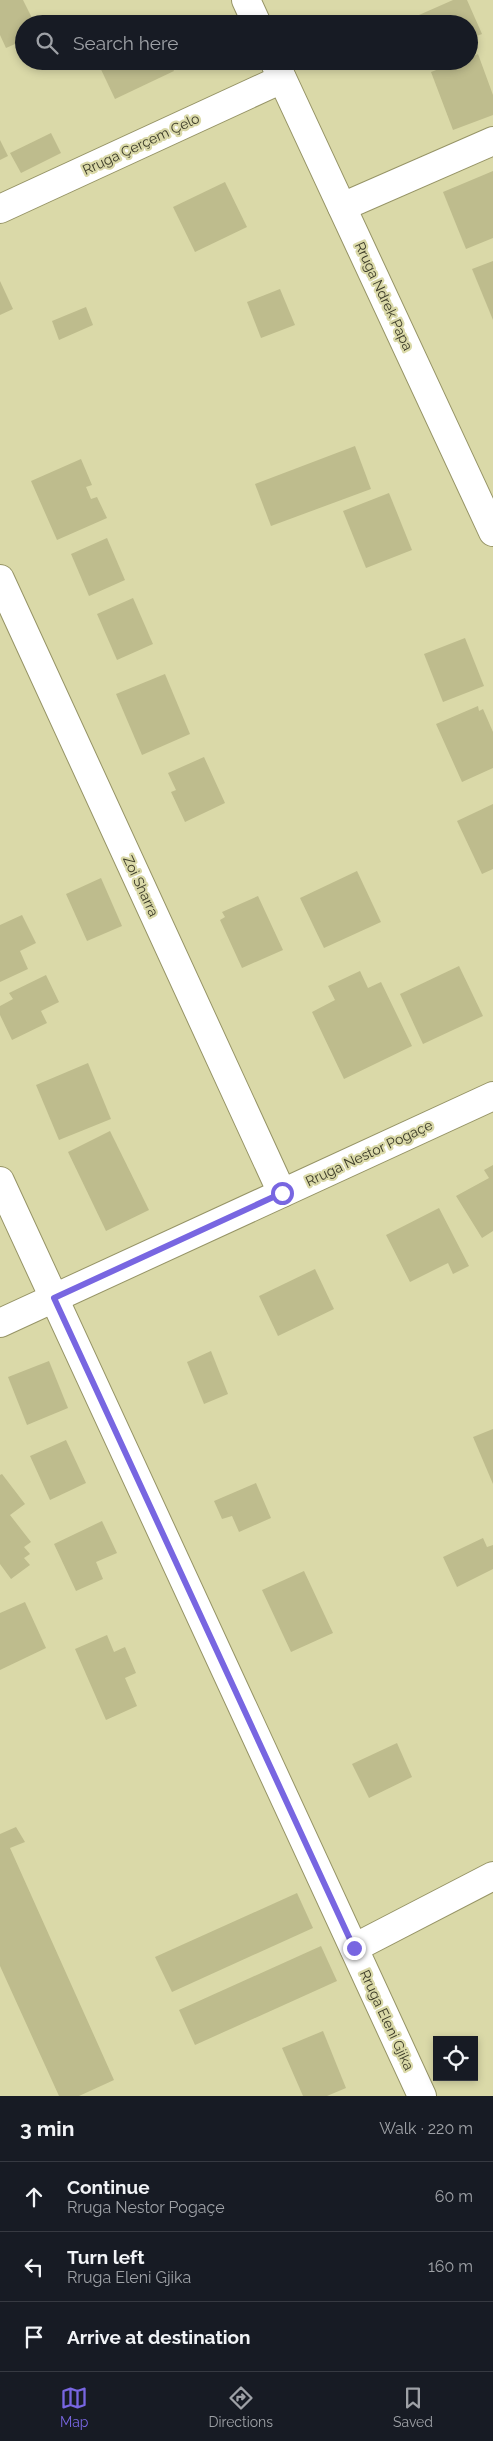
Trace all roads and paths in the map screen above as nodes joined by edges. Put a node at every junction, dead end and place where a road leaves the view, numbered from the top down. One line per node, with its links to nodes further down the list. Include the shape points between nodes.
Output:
1 (246, 0): 2 (street)
2 (252, 15)
3 (278, 70): 5 (street, Rruga Ndrek Papa); 6 (street, Rruga Çerçem Çelo)
4 (493, 141): 5 (street)
5 (342, 207): 7 (street, Rruga Ndrek Papa)
6 (0, 209)
7 (493, 532)
8 (0, 579): 11 (street, Zoi Sharra)
9 (493, 1096): 11 (street, Rruga Nestor Pogaçe)
10 (0, 1181): 12 (street, Rruga Eleni Gjika)
11 (282, 1193): 12 (street, Rruga Nestor Pogaçe)
12 (54, 1298): 13 (street, Rruga Nestor Pogaçe); 15 (street, Rruga Eleni Gjika)
13 (0, 1322)
14 (493, 1876): 15 (street)
15 (354, 1948): 16 (street, Rruga Eleni Gjika)
16 (422, 2096)

